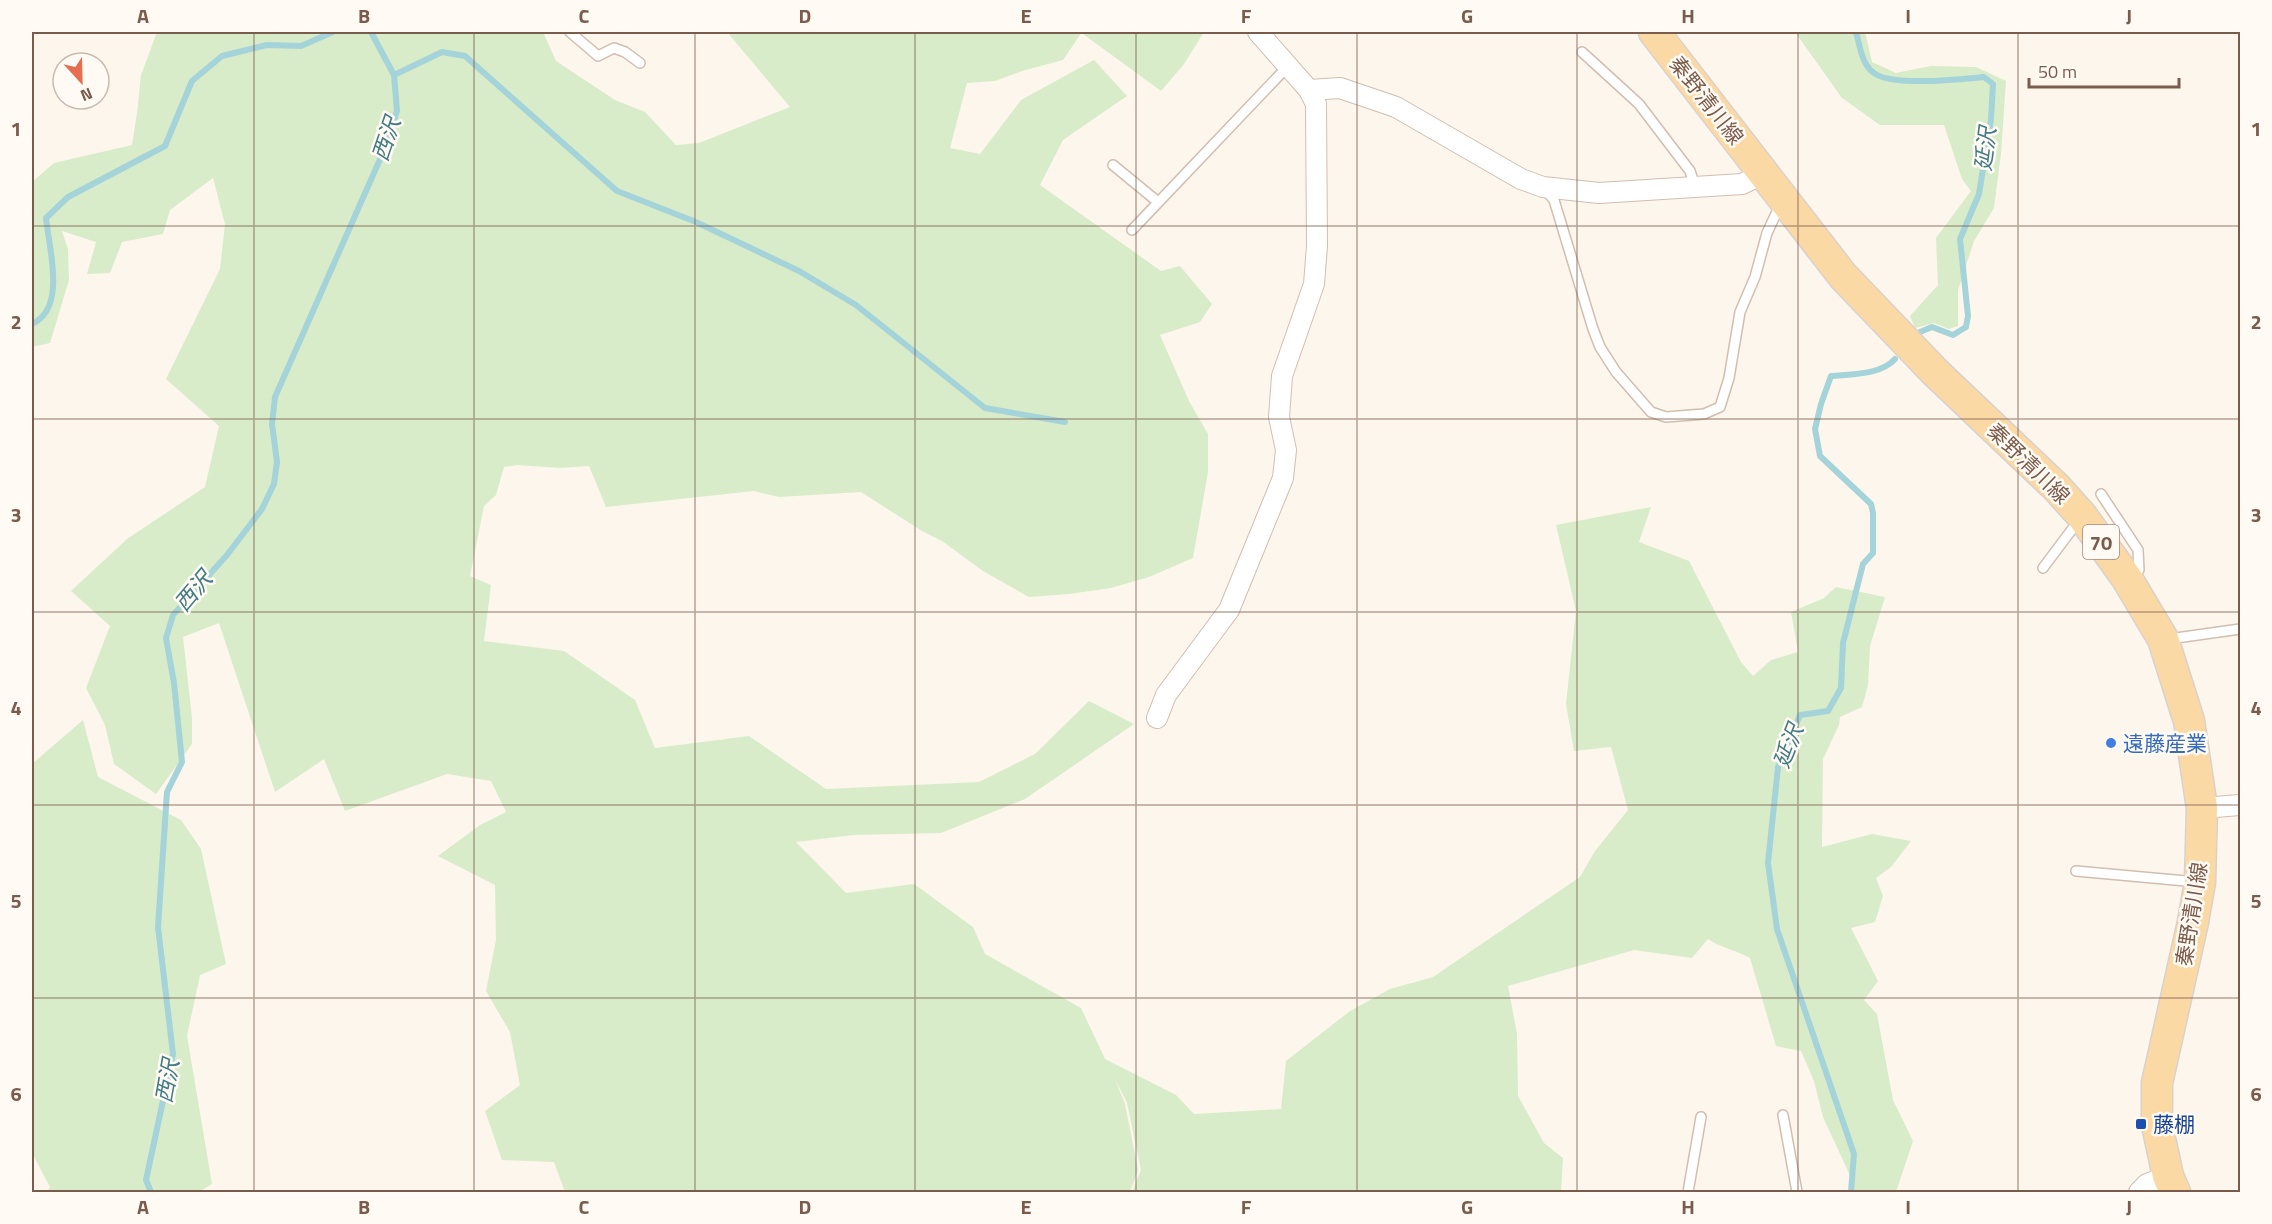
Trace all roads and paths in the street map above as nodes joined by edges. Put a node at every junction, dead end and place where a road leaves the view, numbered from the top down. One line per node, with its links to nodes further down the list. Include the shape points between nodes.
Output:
1 (570, 32): 5 (lane, via 598,56 614,48)
2 (1258, 32): 6 (street)
3 (1654, 32): 9 (main road, 秦野清川線 / 70)
4 (1581, 52): 10 (lane, via 1639,104 1690,171)
5 (640, 63)
6 (1289, 65): 7 (street); 13 (lane)
7 (1309, 90): 11 (street, via 1340,88 1396,107 1521,179); 19 (street, via 1316,104 1316,255 1314,284 1282,376 1279,417 1286,450 1283,478 1229,610 1166,695)
8 (1113, 165): 13 (lane)
9 (1765, 173): 10 (street, via 1742,184); 12 (main road, 秦野清川線 / 70)
10 (1695, 186): 11 (street, via 1599,193)
11 (1543, 187): 12 (lane, via 1554,200 1600,347 1651,412 1666,417 1704,414 1720,407 1730,378 1740,312)
12 (1783, 198): 15 (main road, 秦野清川線 / 70, via 1843,276 1935,372 2057,488)
13 (1158, 202): 14 (lane)
14 (1132, 230)
15 (2092, 505): 16 (lane); 18 (main road, 秦野清川線 / 70, via 2126,577)
16 (2043, 568)
17 (2241, 629): 18 (lane)
18 (2163, 639): 21 (main road, 秦野清川線 / 70, via 2189,721)
19 (1157, 718)
20 (2241, 806): 21 (street)
21 (2202, 808): 23 (main road, 秦野清川線 / 70)
22 (2076, 871): 23 (lane)
23 (2199, 882): 26 (main road, 秦野清川線 / 70, via 2157,1083 2157,1125)
24 (1783, 1115): 28 (lane)
25 (1701, 1117): 27 (lane)
26 (2172, 1184): 29 (street, via 2147,1184)
27 (1688, 1192)
28 (1797, 1192)
29 (2139, 1192)

